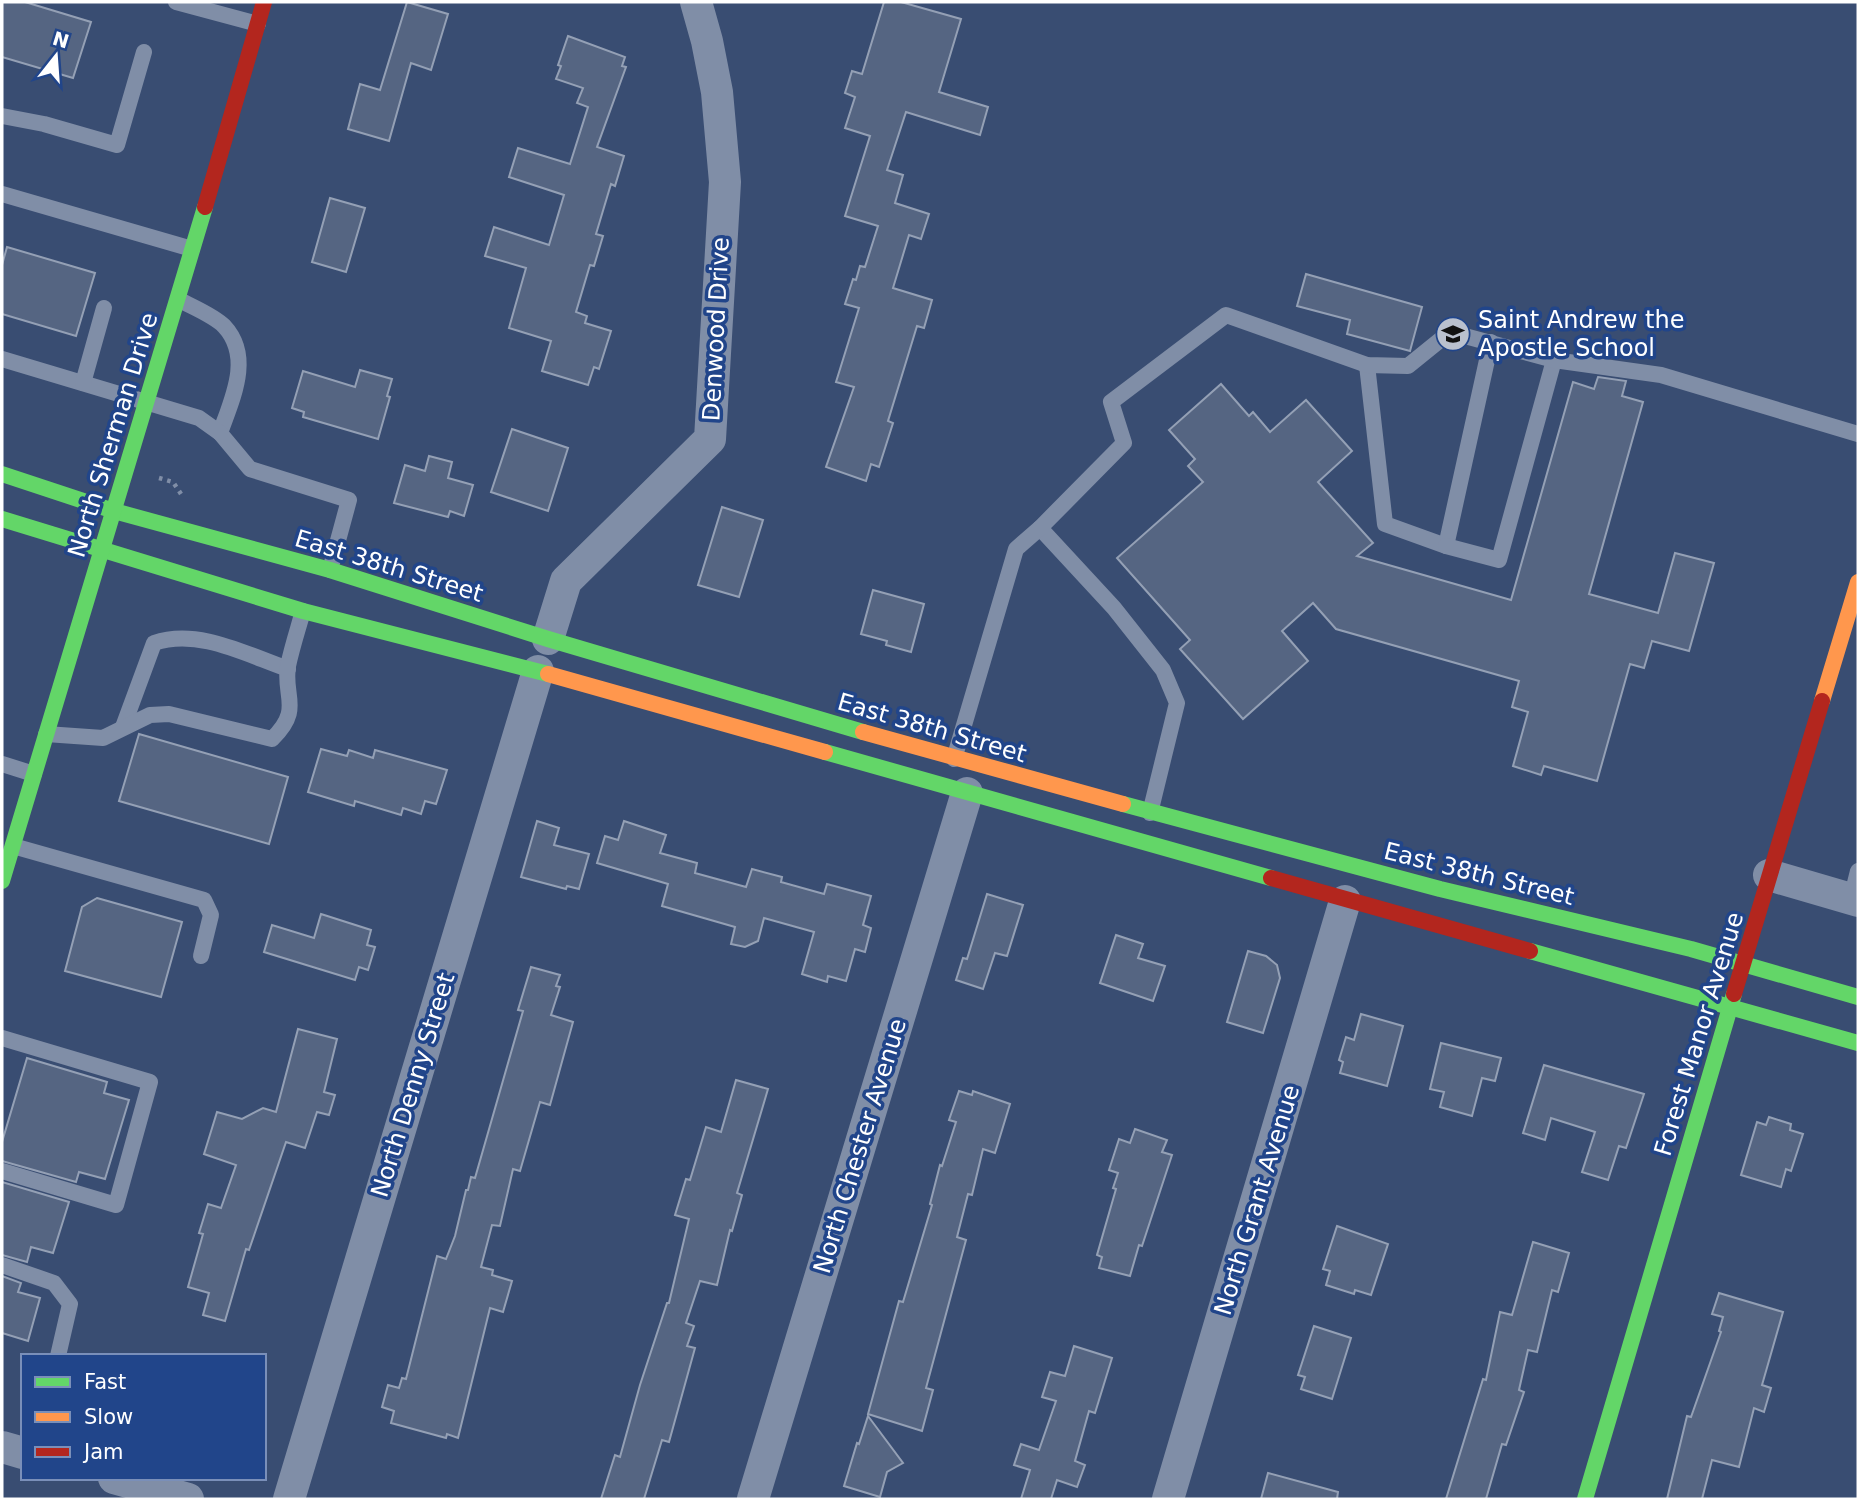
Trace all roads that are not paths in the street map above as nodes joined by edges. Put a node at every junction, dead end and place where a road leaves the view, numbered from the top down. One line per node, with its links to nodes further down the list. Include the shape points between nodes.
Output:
1 (176, 2): 4 (lane)
2 (264, 2): 4 (main road, North Sherman Drive)
3 (696, 2): 28 (street, Denwood Drive, via 717,92 725,182 710,439 566,581)
4 (258, 24): 8 (main road, North Sherman Drive)
5 (144, 52): 6 (lane, via 117,145)
6 (2, 116)
7 (2, 194): 8 (lane)
8 (192, 249): 9 (main road, North Sherman Drive)
9 (178, 299): 16 (main road, North Sherman Drive); 17 (lane, via 223,324 237,342 236,386)
10 (104, 308): 15 (lane)
11 (1491, 342): 13 (lane); 14 (lane, via 1450,332 1408,366); 23 (lane)
12 (2, 359): 15 (lane)
13 (1554, 359): 18 (lane, via 1661,375); 23 (lane, via 1499,560)
14 (1367, 365): 22 (lane, via 1226,314 1111,402 1124,443); 23 (lane, via 1384,524)
15 (83, 383): 16 (lane)
16 (147, 402): 17 (lane, via 199,418); 20 (main road, North Sherman Drive)
17 (220, 433): 25 (lane, via 250,469 349,500)
18 (1858, 434)
19 (2, 474): 20 (main road, East 38th Street)
20 (114, 511): 24 (main road, North Sherman Drive); 25 (main road, East 38th Street)
21 (2, 519): 24 (main road)
22 (1040, 528): 33 (lane, via 1016,549); 37 (lane, via 1163,670 1177,703)
23 (1446, 547)
24 (102, 551): 27 (main road); 32 (main road, North Sherman Drive)
25 (330, 570): 28 (main road, East 38th Street)
26 (1858, 583): 39 (main road, Forest Manor Avenue)
27 (303, 611): 29 (lane); 30 (main road)
28 (548, 639): 33 (main road, East 38th Street)
29 (288, 669): 31 (lane, via 200,639 172,637 154,643); 31 (lane, via 291,703 283,728 272,739 169,714 150,715)
30 (537, 671): 36 (main road); 56 (street, North Denny Street)
31 (123, 727): 32 (lane, via 103,738)
32 (46, 734): 35 (main road, North Sherman Drive)
33 (954, 759): 37 (main road, East 38th Street)
34 (2, 764): 35 (lane)
35 (34, 774): 38 (main road, North Sherman Drive)
36 (967, 793): 42 (main road); 57 (street, North Chester Avenue)
37 (1150, 813): 44 (main road, East 38th Street)
38 (13, 846): 40 (main road, North Sherman Drive); 43 (lane, via 204,900 211,915)
39 (1769, 875): 41 (street); 44 (main road, Forest Manor Avenue)
40 (2, 881)
41 (1856, 890)
42 (1345, 901): 46 (main road); 58 (street, North Grant Avenue)
43 (201, 956)
44 (1743, 964): 45 (main road, East 38th Street); 46 (main road, Forest Manor Avenue)
45 (1858, 997)
46 (1730, 1006): 48 (main road); 59 (main road, Forest Manor Avenue)
47 (2, 1038): 49 (lane, via 150,1082 116,1205)
48 (1858, 1044)
49 (2, 1171)
50 (2, 1265): 51 (lane, via 54,1283 70,1304)
51 (58, 1354)
52 (2, 1447): 53 (street)
53 (21, 1452)
54 (121, 1480): 55 (street)
55 (188, 1499)
56 (289, 1499)
57 (754, 1499)
58 (1168, 1499)
59 (1585, 1499)

